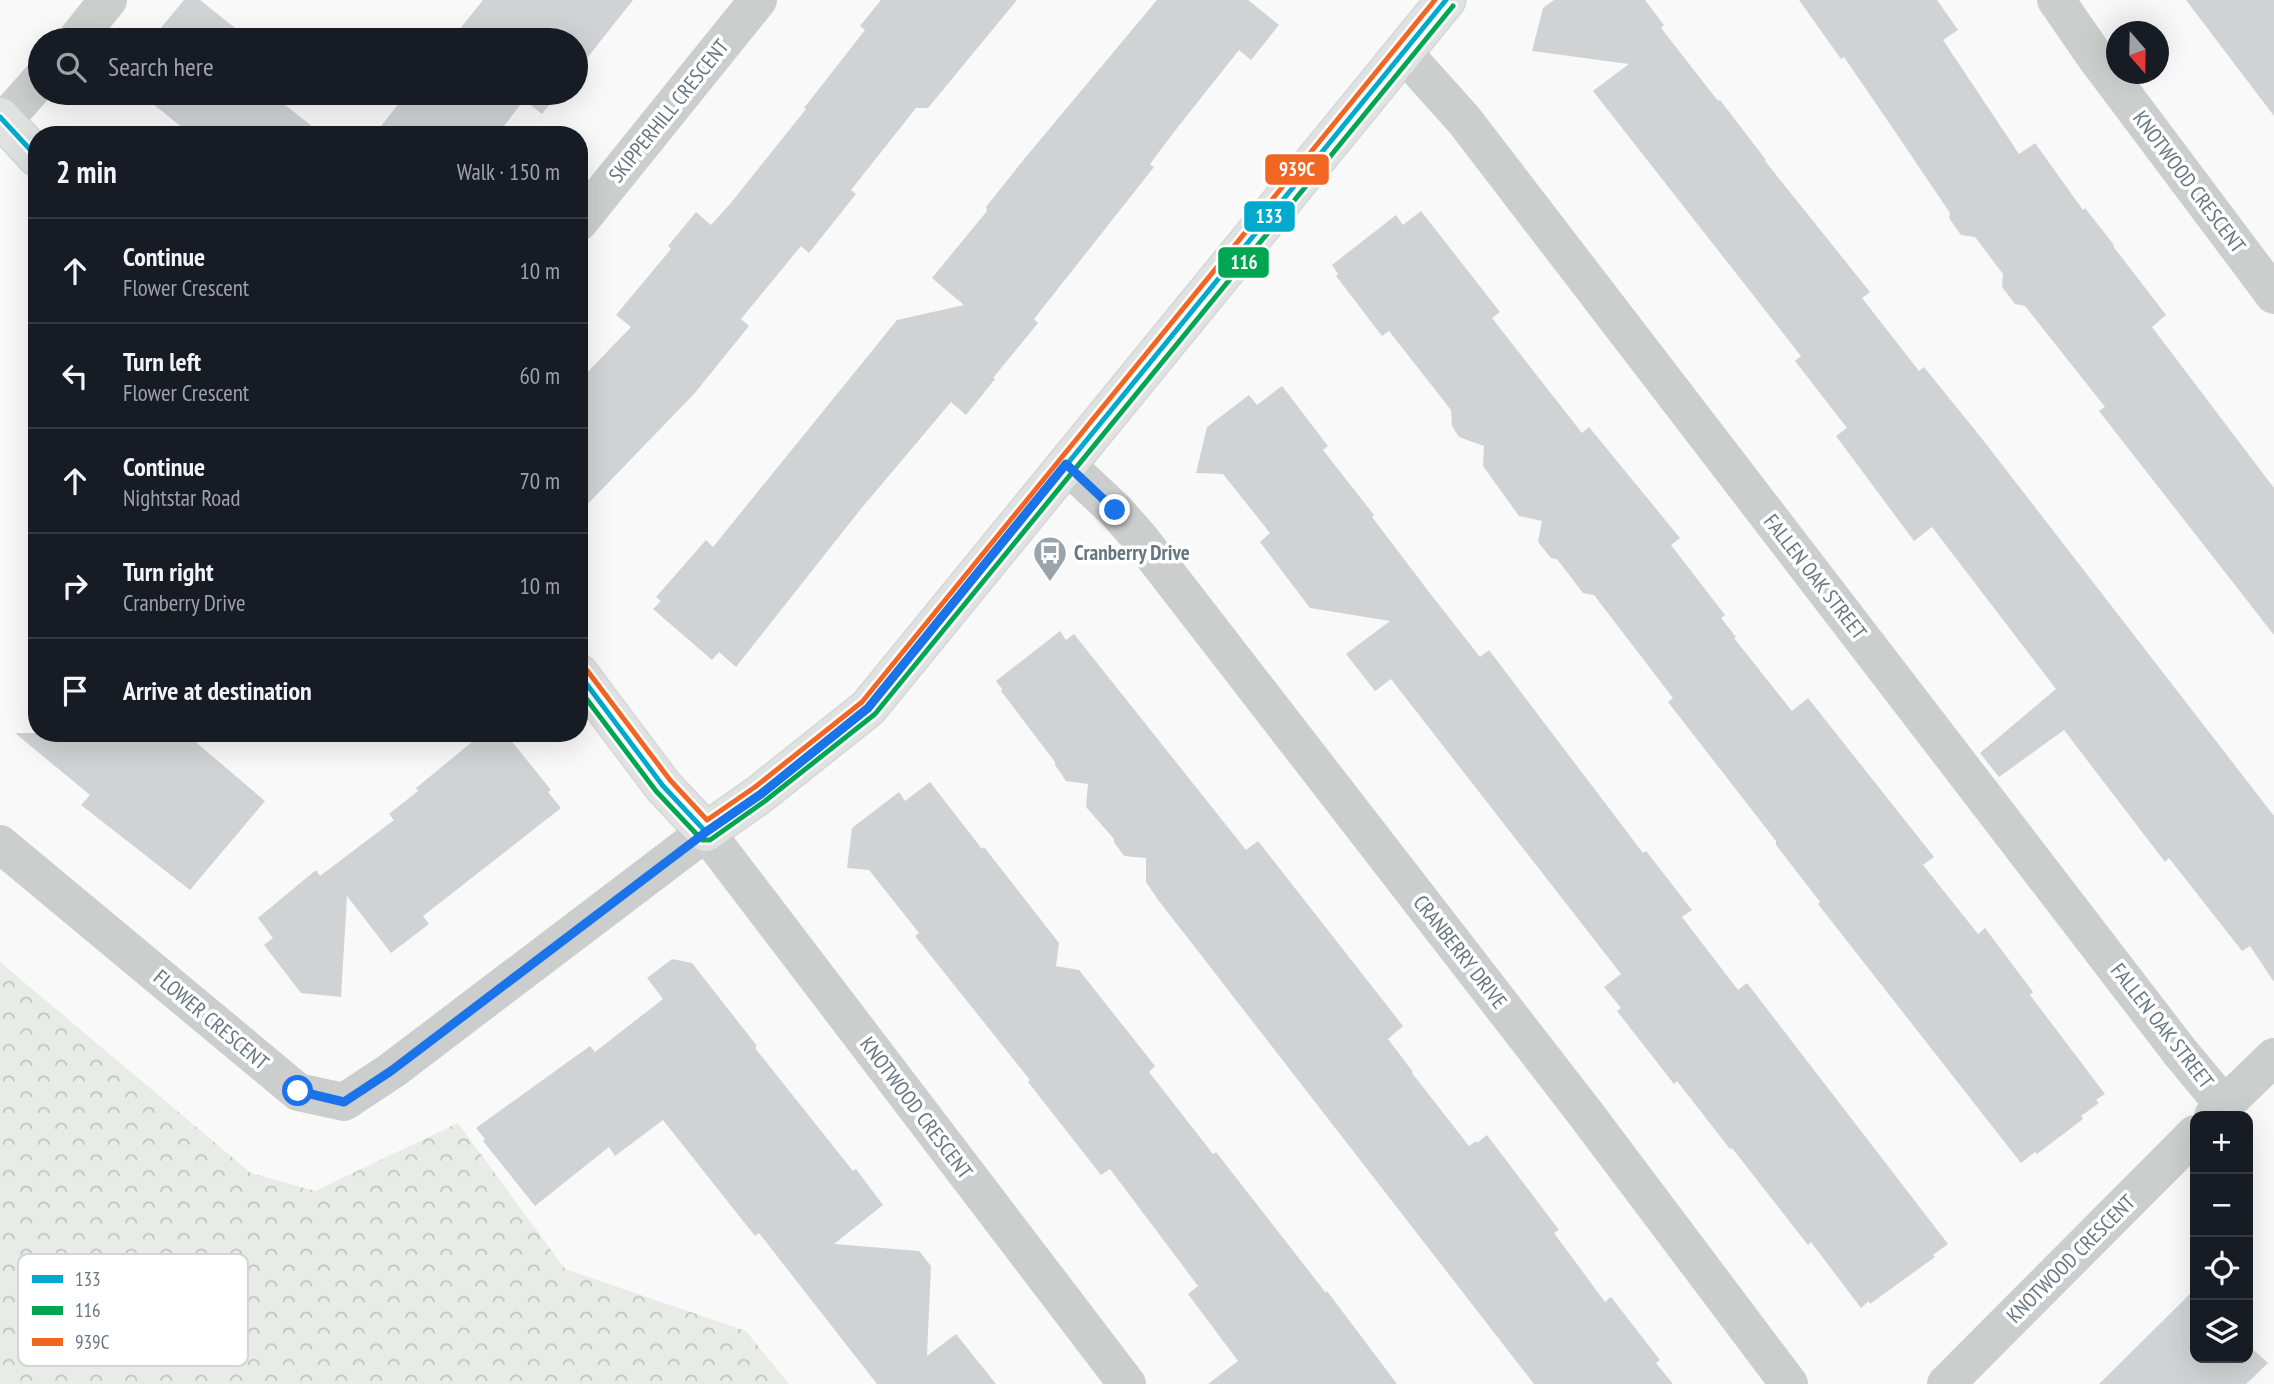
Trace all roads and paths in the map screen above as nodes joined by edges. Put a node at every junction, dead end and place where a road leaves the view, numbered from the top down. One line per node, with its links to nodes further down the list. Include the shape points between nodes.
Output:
1 (108, 0): 5 (street)
2 (758, 0): 10 (street, SKIPPERHILL CRESCENT)
3 (1446, 0): 6 (street)
4 (2056, 0): 11 (street, KNOTWOOD CRESCENT)
5 (86, 28)
6 (1402, 52): 12 (street); 17 (street, FALLEN OAK STREET, via 1464,120 2180,1052)
7 (28, 93): 8 (street)
8 (1, 121): 9 (street)
9 (28, 148)
10 (588, 211)
11 (2274, 295)
12 (1066, 464): 14 (street, via 868,708); 20 (street, CRANBERRY DRIVE, via 1138,536)
13 (588, 686): 14 (street, via 663,786)
14 (706, 832): 15 (street, FLOWER CRESCENT, via 344,1102 298,1091); 19 (street, KNOTWOOD CRESCENT)
15 (0, 844)
16 (2274, 1057): 17 (street)
17 (2219, 1111)
18 (2190, 1139): 21 (street, KNOTWOOD CRESCENT)
19 (1127, 1384)
20 (1789, 1384)
21 (1946, 1384)

